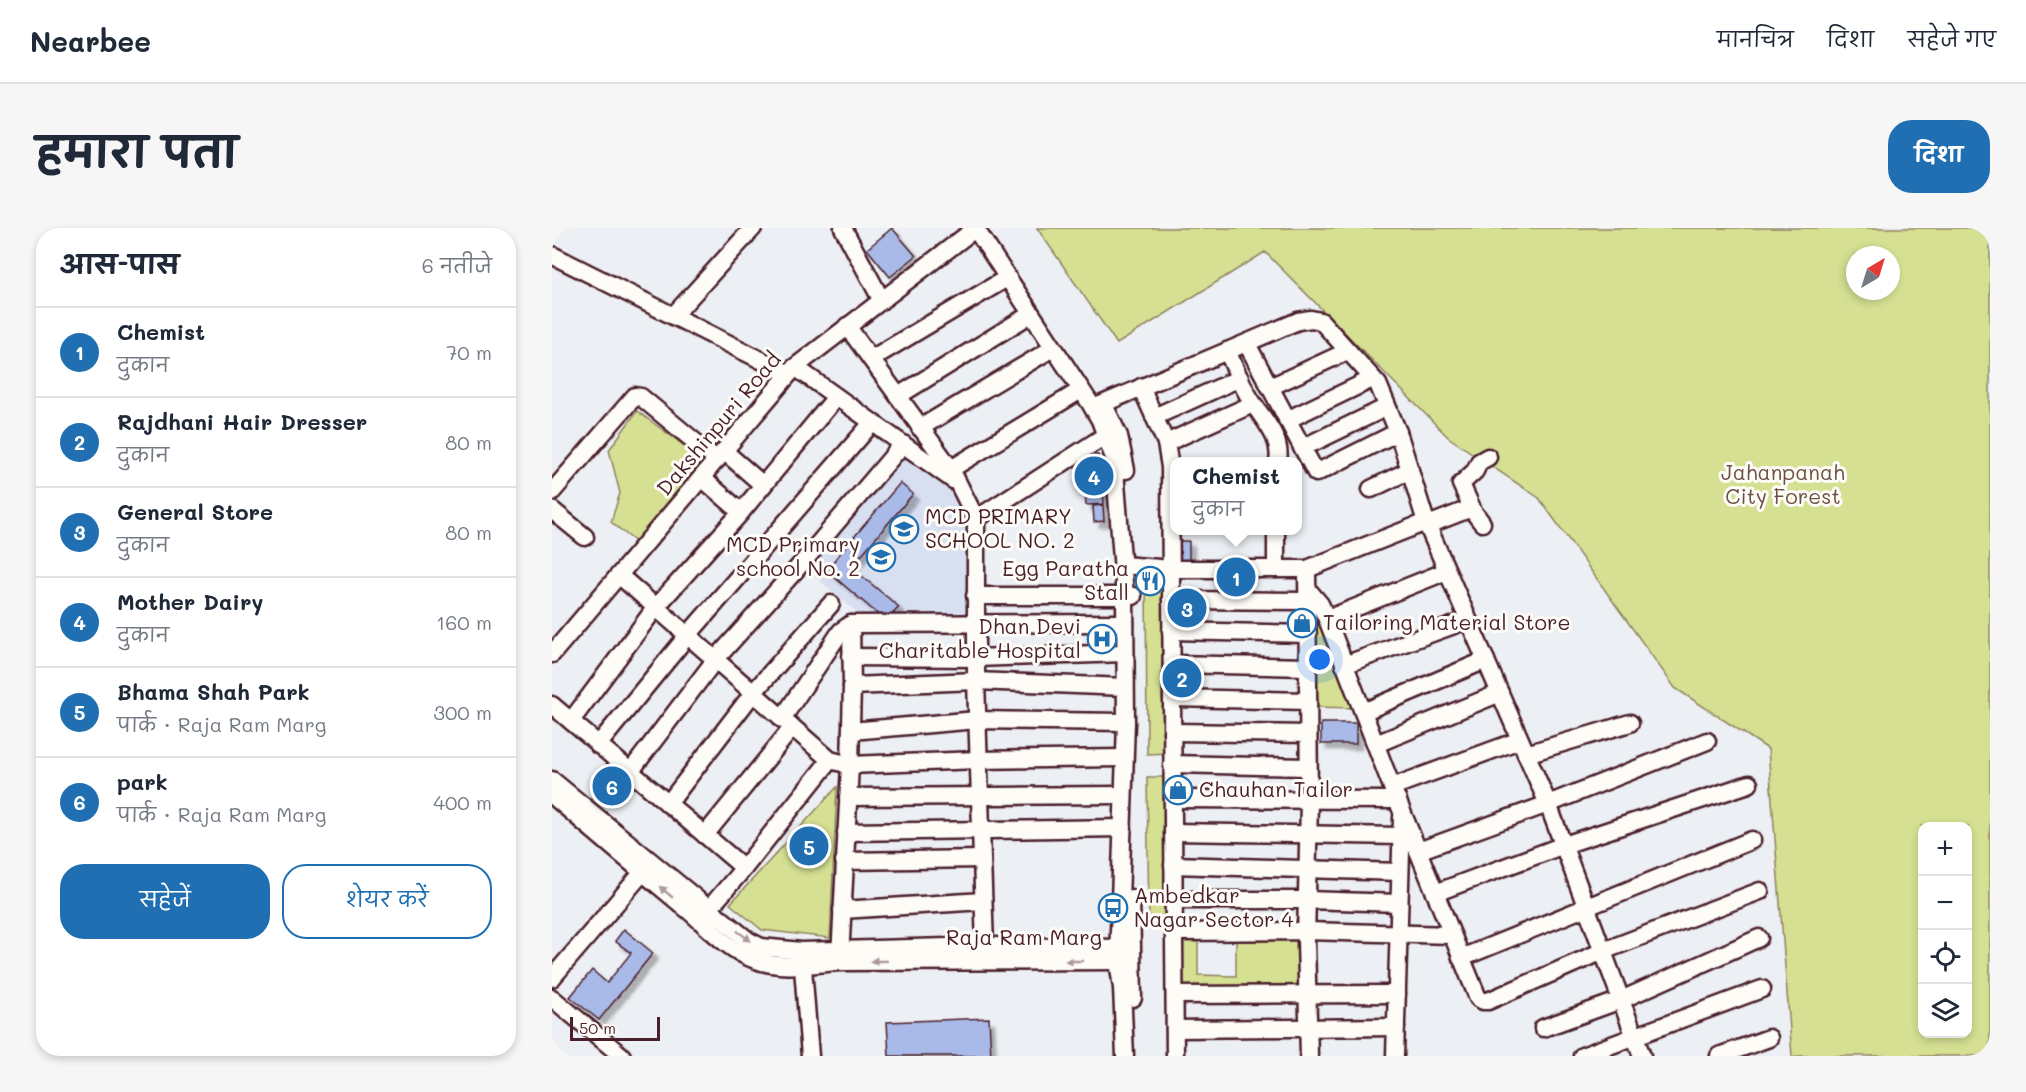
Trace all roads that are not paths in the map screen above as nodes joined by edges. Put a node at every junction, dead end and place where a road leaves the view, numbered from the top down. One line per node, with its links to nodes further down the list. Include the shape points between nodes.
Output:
1 (753, 228): 9 (street)
2 (843, 228): 7 (street)
3 (975, 228): 6 (street); 7 (street, Dakshinpuri Road)
4 (988, 228): 25 (street)
5 (552, 255): 9 (street)
6 (1007, 278): 8 (street); 15 (street)
7 (881, 299): 10 (street, Dakshinpuri Road)
8 (1031, 314): 12 (street); 22 (street)
9 (673, 316): 16 (street)
10 (847, 326): 15 (street); 16 (street, Dakshinpuri Road)
11 (1247, 344): 13 (street); 14 (street, via 1311,319 1321,321); 20 (street)
12 (1053, 348): 21 (street); 30 (street)
13 (1227, 351): 17 (street); 19 (street)
14 (1348, 351): 18 (street); 20 (street)
15 (871, 359): 22 (street)
16 (792, 370): 23 (street); 36 (street, Dakshinpuri Road)
17 (1240, 378): 24 (street); 27 (street)
18 (1372, 379): 26 (street); 28 (street)
19 (1141, 387): 25 (street); 27 (street)
20 (1270, 387): 28 (street)
21 (1081, 390): 25 (street); 41 (street)
22 (898, 396): 30 (street)
23 (836, 397): 29 (street); 43 (street)
24 (1253, 404): 33 (street); 37 (street, via 1276,440)
25 (1098, 405): 31 (street)
26 (1387, 407): 32 (street); 35 (street)
27 (1154, 417): 33 (street)
28 (1287, 420): 35 (street)
29 (872, 423): 34 (street); 74 (street)
30 (920, 428): 41 (street)
31 (1111, 432): 49 (street); 55 (street)
32 (1398, 432): 35 (street, via 1316,473); 40 (street)
33 (1166, 443): 39 (street)
34 (903, 444): 41 (street); 79 (street)
35 (1302, 448)
36 (720, 456): 42 (street, Dakshinpuri Road); 43 (street); 45 (street, via 635,396)
37 (1278, 457)
38 (1488, 457): 46 (street, via 1461,484)
39 (1170, 459)
40 (1410, 470): 44 (street); 51 (street)
41 (955, 477): 49 (street)
42 (702, 478): 48 (street); 60 (street, Dakshinpuri Road)
43 (763, 485): 48 (street)
44 (1371, 489)
45 (552, 492)
46 (1470, 507): 50 (street); 51 (street)
47 (552, 510): 54 (street)
48 (741, 512): 66 (street)
49 (976, 519): 61 (street)
50 (1482, 523)
51 (1427, 524): 58 (street); 59 (street)
52 (1172, 535): 56 (street)
53 (1276, 535): 57 (street)
54 (585, 537)
55 (1128, 565): 56 (street); 62 (street)
56 (1171, 569): 57 (street); 64 (street)
57 (1276, 569): 58 (street)
58 (1307, 569): 63 (street)
59 (1447, 571): 67 (street); 68 (street)
60 (620, 576): 66 (street); 76 (street, Dakshinpuri Road)
61 (975, 596): 62 (street); 69 (street)
62 (1129, 596): 70 (street); 157 (street)
63 (1309, 596): 64 (street); 67 (street, via 1320,604); 73 (street)
64 (1171, 600): 72 (street)
65 (831, 604): 87 (street)
66 (656, 607): 74 (street); 94 (street)
67 (1327, 619): 82 (street)
68 (1468, 620): 80 (street); 82 (street)
69 (976, 623): 70 (street); 71 (street); 78 (street)
70 (1125, 623): 75 (street)
71 (851, 624): 77 (street); 96 (street, via 841,631)
72 (1171, 632): 73 (street); 81 (street)
73 (1308, 634): 83 (street)
74 (688, 635): 79 (street); 103 (street)
75 (1125, 653): 78 (street); 86 (street)
76 (552, 654)
77 (852, 657): 78 (street); 85 (street)
78 (976, 658): 84 (street)
79 (715, 660): 87 (street); 111 (street)
80 (1486, 660): 88 (street); 92 (street)
81 (1172, 664): 83 (street); 89 (street)
82 (1344, 665): 92 (street)
83 (1308, 668): 90 (street)
84 (976, 681): 85 (street); 86 (street); 93 (street)
85 (852, 686): 98 (street)
86 (1125, 687): 95 (street)
87 (753, 693): 96 (street); 121 (street)
88 (1500, 693): 102 (street); 104 (street)
89 (1172, 698): 90 (street); 99 (street)
90 (1308, 701): 100 (street)
91 (552, 705): 94 (street)
92 (1363, 712): 102 (street)
93 (977, 720): 95 (street); 98 (street); 107 (street)
94 (571, 721): 103 (street)
95 (1126, 722): 105 (street)
96 (787, 723): 106 (street); 128 (street)
97 (1630, 723): 104 (street)
98 (851, 731): 109 (street)
99 (1172, 732): 100 (street); 108 (street)
100 (1308, 734): 110 (street)
101 (1707, 741): 122 (street)
102 (1376, 744): 119 (street)
103 (598, 745): 111 (street)
104 (1523, 747): 119 (street); 122 (street)
105 (1124, 758): 107 (street); 116 (street)
106 (830, 760): 109 (street); 137 (street)
107 (978, 760): 109 (street); 115 (street)
108 (1173, 764): 110 (street); 118 (street)
109 (850, 765): 117 (street)
110 (1307, 767): 120 (street)
111 (630, 772): 121 (street)
112 (552, 780): 135 (street, Raja Ram Marg)
113 (1749, 784): 131 (street)
114 (552, 795): 135 (street, Raja Ram Marg)
115 (979, 795): 116 (street); 117 (street); 124 (street)
116 (1123, 795): 123 (street)
117 (848, 797): 126 (street)
118 (1173, 799): 120 (street); 125 (street)
119 (1397, 799): 120 (street); 129 (street); 132 (street)
120 (1309, 800): 127 (street)
121 (668, 804): 128 (street)
122 (1548, 804): 131 (street); 132 (street)
123 (1123, 828): 124 (street); 157 (street)
124 (980, 831): 126 (street); 133 (street)
125 (1173, 831): 127 (street); 136 (street)
126 (846, 832): 134 (street)
127 (1308, 834): 129 (street); 138 (street)
128 (705, 836): 137 (street)
129 (1401, 836): 139 (street)
130 (1752, 840): 146 (street)
131 (1564, 845): 141 (street); 146 (street)
132 (1418, 851): 141 (street)
133 (982, 859): 134 (street); 144 (street)
134 (844, 861): 147 (street)
135 (643, 864): 148 (street, Raja Ram Marg); 160 (street); 161 (street)
136 (1173, 865): 138 (street); 142 (street)
137 (744, 868): 148 (street)
138 (1308, 869): 139 (street); 143 (street)
139 (1400, 872): 145 (street)
140 (1760, 891): 154 (street)
141 (1435, 893): 152 (street)
142 (1174, 900): 143 (street); 150 (street)
143 (1307, 900): 145 (street); 149 (street)
144 (983, 901): 147 (street); 155 (street)
145 (1399, 903): 151 (street)
146 (1586, 906): 154 (street); 159 (street)
147 (842, 910): 156 (street)
148 (704, 915): 158 (street, Raja Ram Marg, via 741,953 755,960 773,964)
149 (1306, 931): 150 (street); 151 (street); 163 (street)
150 (1174, 932): 165 (street)
151 (1398, 933): 152 (street); 164 (street)
152 (1452, 935): 159 (street)
153 (1759, 938): 167 (street)
154 (1603, 951): 159 (street, via 1483,1001 1475,994); 167 (street)
155 (986, 953): 156 (street, Raja Ram Marg); 157 (street, Raja Ram Marg)
156 (840, 955): 158 (street, Raja Ram Marg)
157 (1122, 955): 176 (street); 177 (street)
158 (802, 958): 175 (street)
159 (1461, 958)
160 (552, 961)
161 (552, 978)
162 (1762, 989): 172 (street)
163 (1307, 994): 164 (street); 165 (street); 169 (street)
164 (1397, 994): 168 (street)
165 (1175, 995): 171 (street)
166 (552, 998): 174 (street)
167 (1621, 1000): 170 (street); 172 (street)
168 (1396, 1027): 169 (street); 180 (street)
169 (1308, 1028): 171 (street); 179 (street)
170 (1543, 1028)
171 (1175, 1029): 178 (street)
172 (1634, 1036): 181 (street); 182 (street)
173 (1769, 1038): 183 (street)
174 (622, 1056)
175 (810, 1056)
176 (1125, 1056)
177 (1135, 1056)
178 (1176, 1056)
179 (1309, 1056)
180 (1395, 1056)
181 (1582, 1056)
182 (1642, 1056)
183 (1719, 1056)

